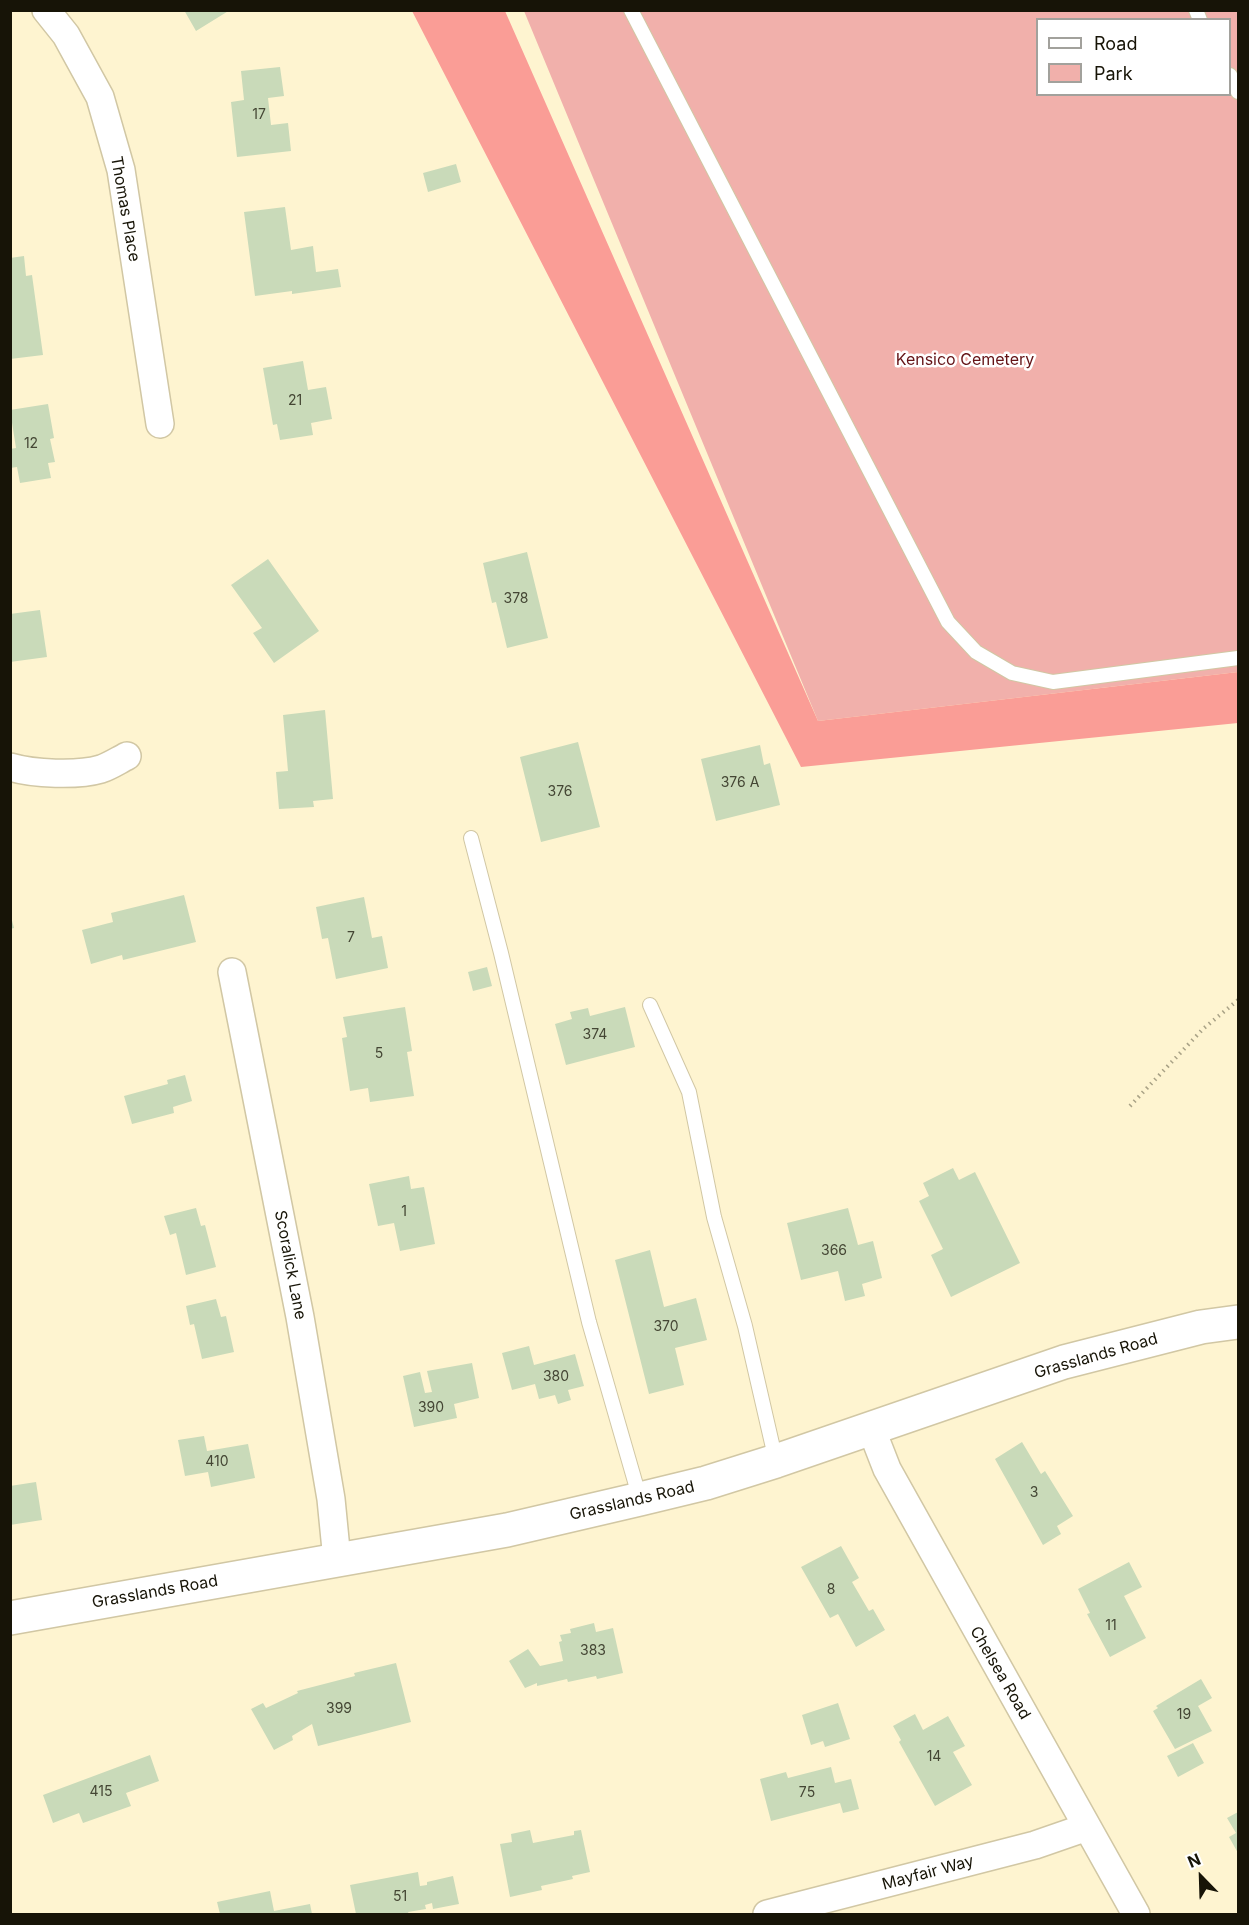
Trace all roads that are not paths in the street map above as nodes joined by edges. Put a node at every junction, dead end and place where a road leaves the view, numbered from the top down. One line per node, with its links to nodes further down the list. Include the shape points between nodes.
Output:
1 (46, 10): 5 (street, Thomas Place, via 66,35 100,97 121,170)
2 (631, 10): 6 (lane, via 948,622 976,652 1012,673 1053,682)
3 (1231, 77): 4 (lane)
4 (1239, 92)
5 (160, 424)
6 (1239, 658)
7 (127, 756): 8 (street, via 101,769 64,773 26,772)
8 (10, 767)
9 (471, 838): 15 (lane, via 589,1322)
10 (232, 972): 16 (street, Scoralick Lane, via 300,1317 331,1499)
11 (650, 1005): 14 (lane, via 689,1092 714,1217 745,1326)
12 (1239, 1322): 13 (main road, Grasslands Road, via 1201,1327 1064,1362)
13 (872, 1428): 14 (main road, Grasslands Road); 18 (street, Chelsea Road, via 887,1469)
14 (776, 1461): 15 (main road, Grasslands Road)
15 (640, 1499): 16 (main road, Grasslands Road, via 507,1530)
16 (337, 1560): 17 (main road, Grasslands Road)
17 (10, 1618)
18 (1087, 1827): 19 (street, Mayfair Way, via 1035,1845); 20 (street, Chelsea Road)
19 (767, 1914)
20 (1136, 1914)

